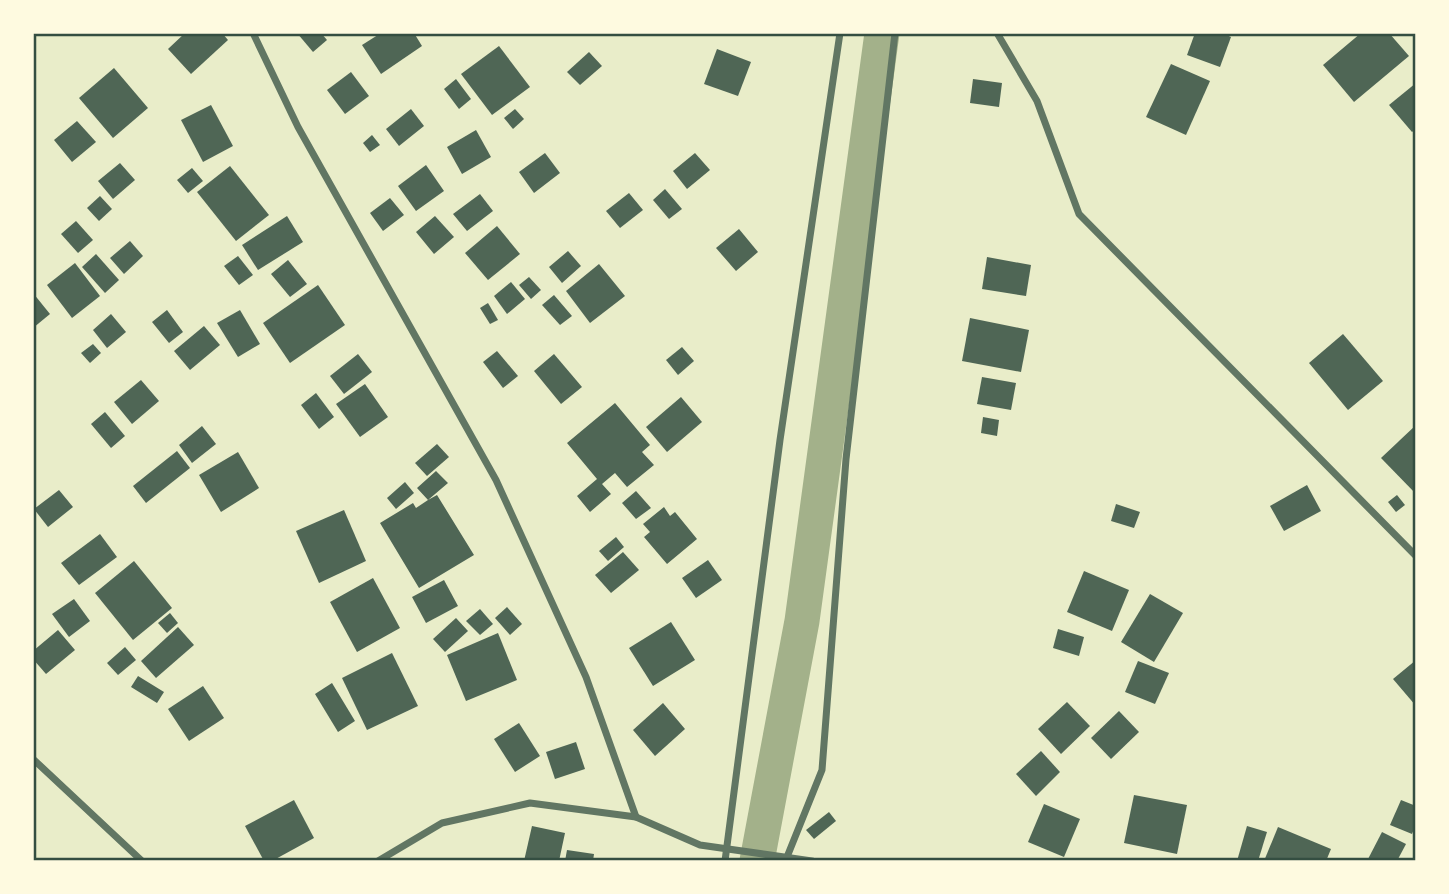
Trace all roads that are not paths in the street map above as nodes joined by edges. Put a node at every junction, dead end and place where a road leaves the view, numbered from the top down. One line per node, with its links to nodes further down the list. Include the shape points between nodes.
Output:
1 (253, 33): 7 (street, via 298,127 496,480 586,677)
2 (840, 33): 8 (street, via 780,440)
3 (895, 33): 9 (street, via 846,459 822,770)
4 (997, 33): 5 (street, via 1037,101 1079,214)
5 (1416, 556)
6 (33, 759): 10 (street)
7 (636, 817): 8 (street, via 700,845); 11 (street, via 530,803 442,823)
8 (728, 848): 9 (street); 12 (street)
9 (786, 856): 13 (street)
10 (142, 861)
11 (378, 861)
12 (725, 861)
13 (812, 861)

